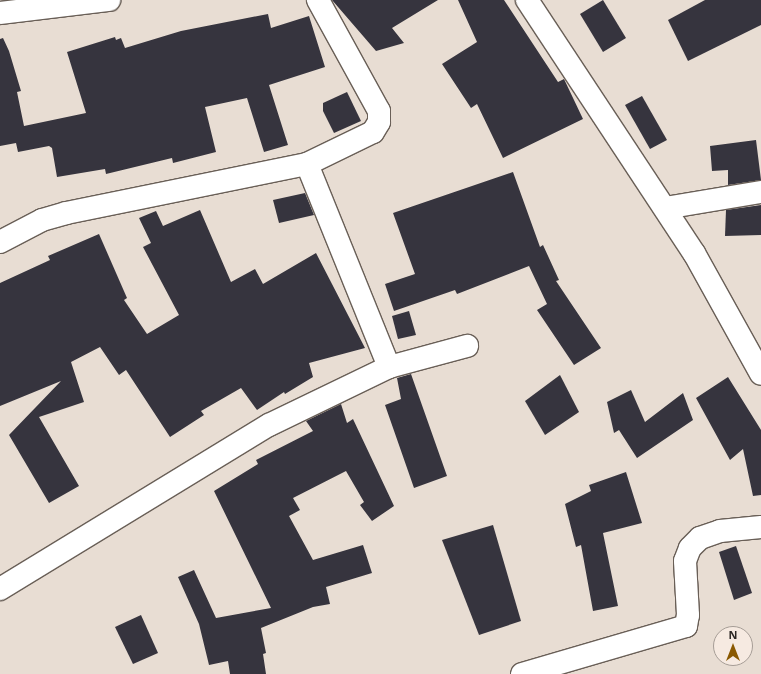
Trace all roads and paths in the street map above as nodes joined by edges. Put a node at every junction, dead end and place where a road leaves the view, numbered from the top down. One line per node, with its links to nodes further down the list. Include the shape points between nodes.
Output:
1 (109, 0): 4 (street)
2 (318, 0): 5 (street, via 379,111 379,122 374,132)
3 (527, 0): 7 (street)
4 (0, 13)
5 (307, 164): 8 (street, via 66,213 42,220); 10 (street)
6 (761, 192): 7 (street)
7 (665, 208): 11 (street, via 694,253)
8 (0, 242)
9 (466, 346): 10 (street)
10 (389, 367): 13 (street, via 269,425)
11 (761, 374)
12 (761, 527): 14 (street, via 720,532 700,538 690,548 685,561 688,615 686,626)
13 (0, 589)
14 (522, 674)

